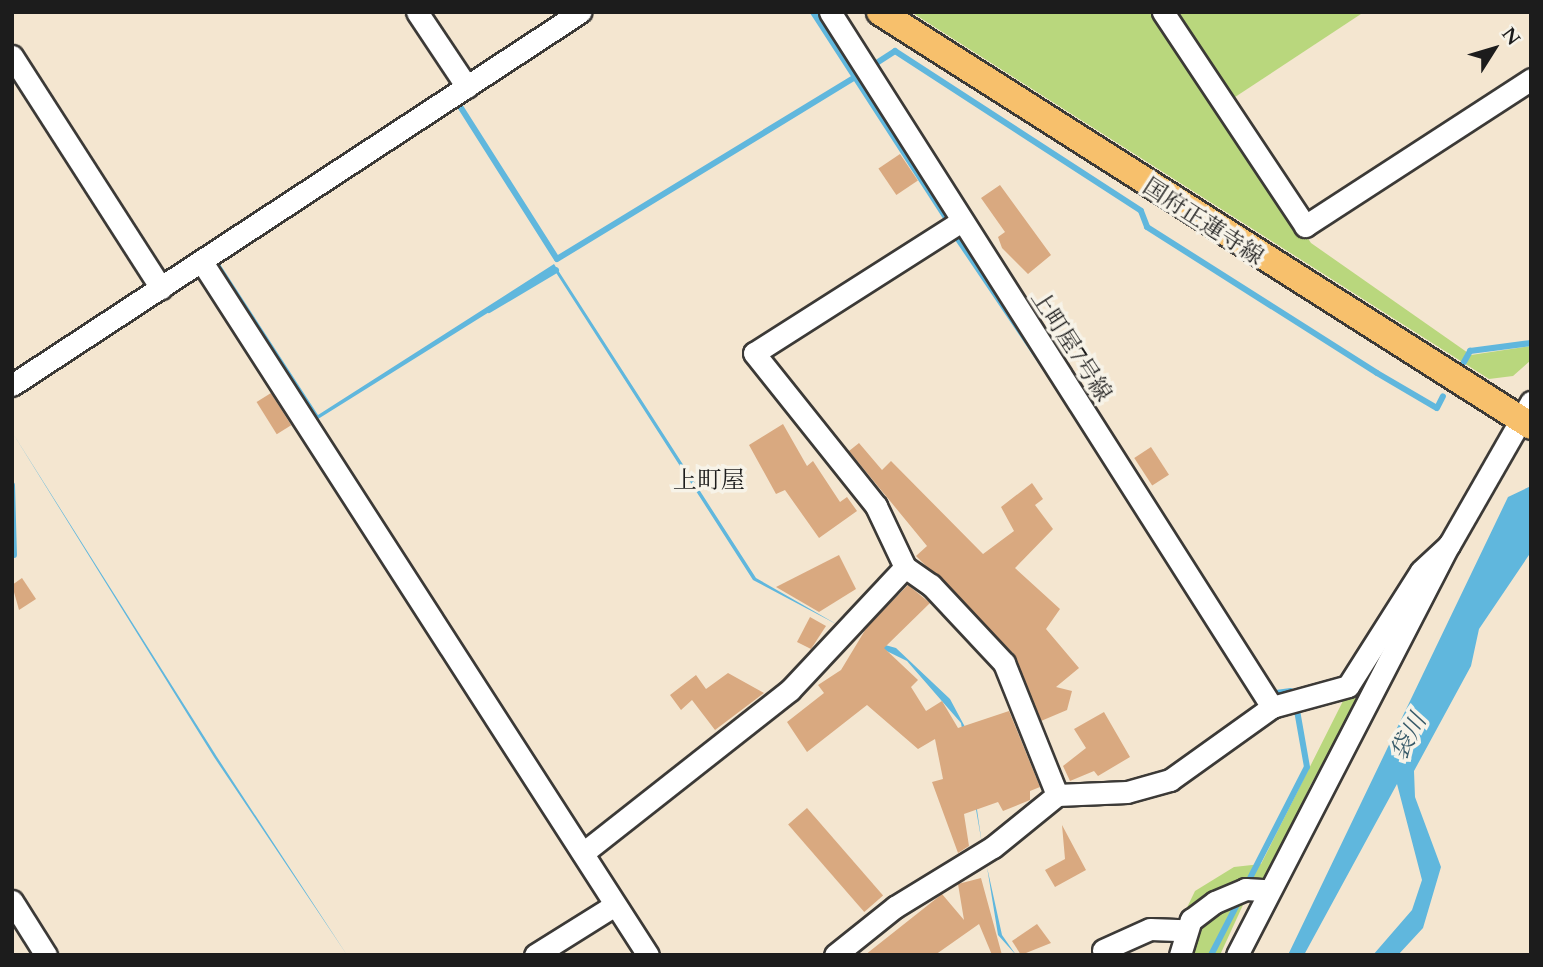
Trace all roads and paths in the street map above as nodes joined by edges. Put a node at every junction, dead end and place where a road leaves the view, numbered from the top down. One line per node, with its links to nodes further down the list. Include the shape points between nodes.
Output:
1 (416, 12): 8 (street)
2 (580, 12): 8 (street)
3 (830, 12): 9 (street, 上町屋7号線)
4 (880, 12): 13 (main road, 国府正蓮寺線)
5 (1163, 12): 7 (street, via 1305,226)
6 (12, 56): 11 (street)
7 (1531, 79)
8 (467, 88): 10 (street)
9 (960, 222): 15 (street, via 754,354 876,506); 16 (street, 上町屋7号線)
10 (202, 262): 11 (street); 18 (street)
11 (161, 288): 12 (street)
12 (12, 385)
13 (1528, 416): 14 (street)
14 (1449, 545): 16 (street, via 1421,571 1348,686); 19 (street)
15 (905, 567): 17 (street, via 931,585 1003,663); 18 (street, via 790,690)
16 (1272, 707): 17 (street, via 1170,780 1127,792)
17 (1057, 795): 27 (street, via 993,847 895,907)
18 (583, 853): 21 (street)
19 (1267, 890): 22 (street, via 1245,889 1215,902); 29 (street)
20 (12, 901): 24 (street)
21 (615, 905): 25 (street); 26 (street)
22 (1184, 930): 23 (street, via 1150,929); 28 (street)
23 (1103, 950)
24 (46, 955)
25 (535, 955)
26 (648, 955)
27 (835, 955)
28 (1180, 955)
29 (1237, 955)

